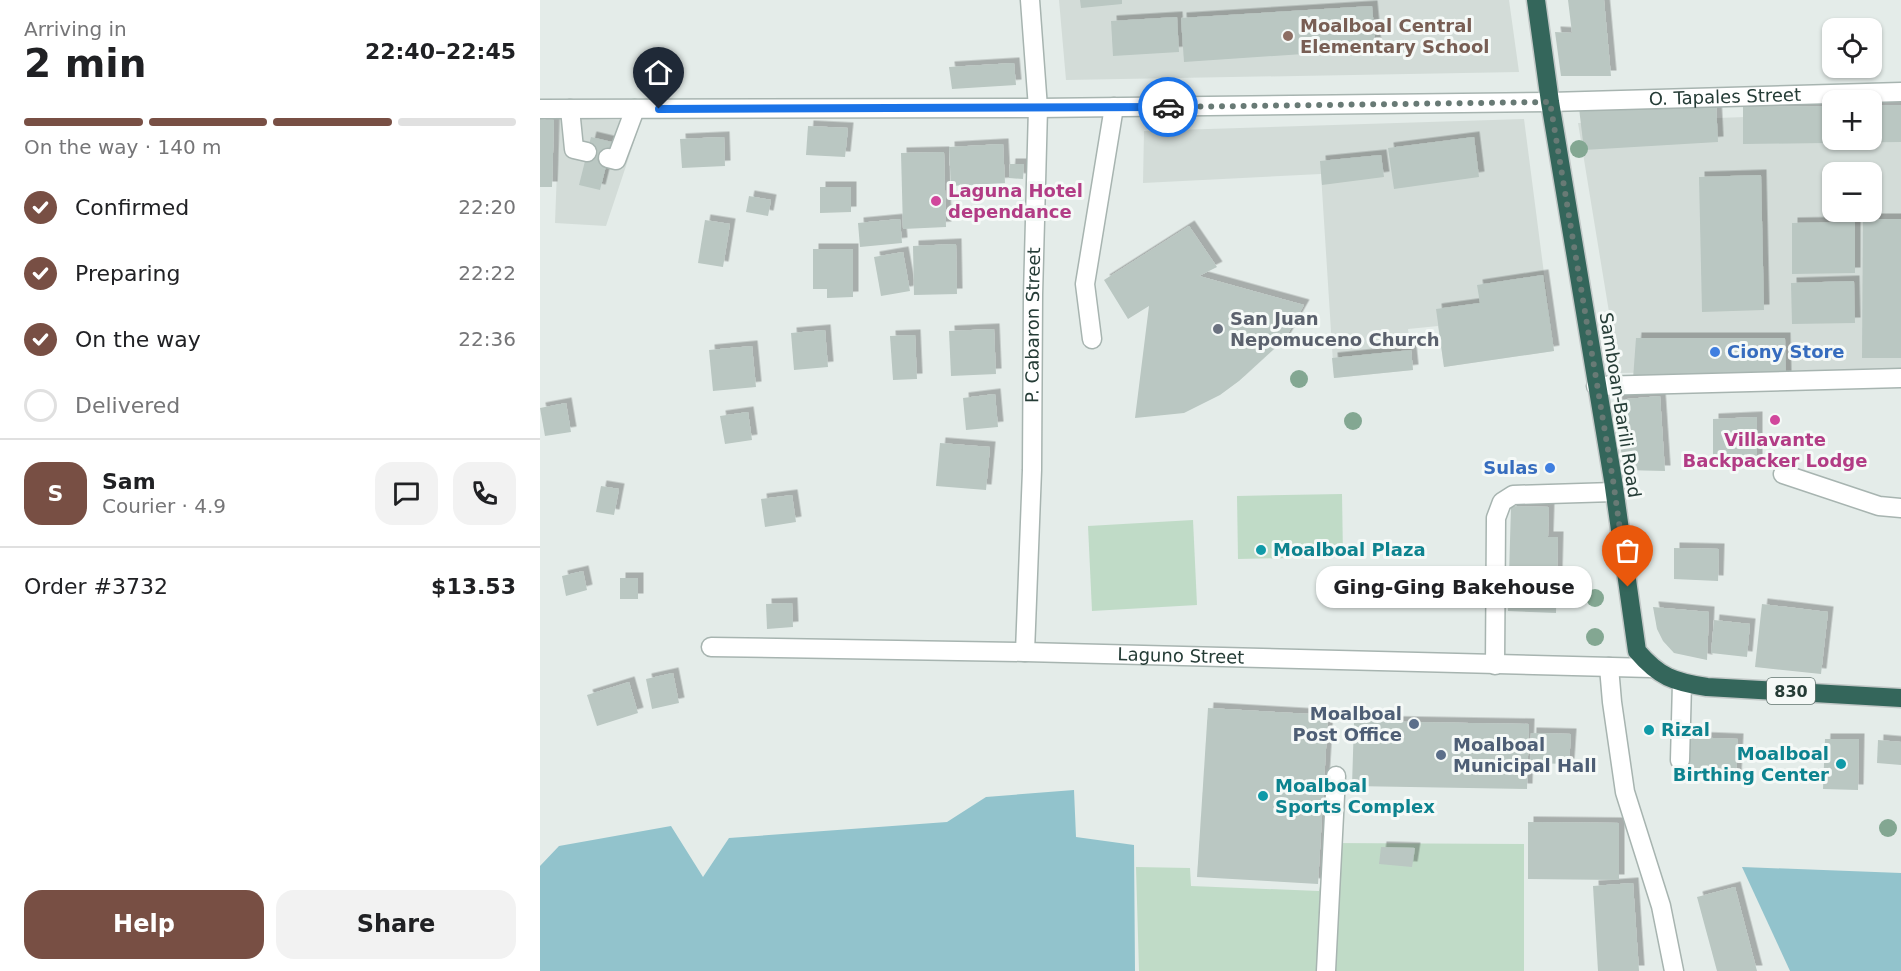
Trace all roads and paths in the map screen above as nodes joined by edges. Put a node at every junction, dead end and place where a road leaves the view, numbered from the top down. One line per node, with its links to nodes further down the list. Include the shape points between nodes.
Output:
1 (1030, 0): 6 (street, P. Cabaron Street)
2 (1536, 0): 4 (highway, Samboan-Barili Road / 830)
3 (1901, 92): 4 (street, O. Tapales Street)
4 (1550, 102): 5 (street, O. Tapales Street); 14 (highway, Samboan-Barili Road / 830)
5 (1114, 107): 6 (street, O. Tapales Street); 12 (street, via 1084,284)
6 (1038, 108): 8 (street, O. Tapales Street); 19 (street, P. Cabaron Street, via 1032,470)
7 (570, 109): 8 (street, O. Tapales Street); 9 (street, O. Tapales Street); 10 (street, via 574,149)
8 (635, 109): 11 (street, via 616,160)
9 (540, 110)
10 (587, 152)
11 (608, 158)
12 (1092, 339)
13 (1901, 378): 14 (street)
14 (1596, 386): 16 (highway, Samboan-Barili Road / 830)
15 (1783, 474): 17 (street, via 1879,506)
16 (1614, 492): 20 (street, via 1514,495 1502,502 1496,518); 22 (highway, Samboan-Barili Road / 830, via 1637,651)
17 (1901, 508)
18 (711, 647): 19 (street, Laguno Street)
19 (1024, 652): 20 (street, Laguno Street)
20 (1495, 665): 21 (street, Laguno Street)
21 (1609, 668): 22 (street, Laguno Street); 28 (street, via 1625,792 1661,906)
22 (1652, 668): 23 (highway, Samboan-Barili Road / 830)
23 (1682, 683): 24 (highway, Samboan-Barili Road / 830); 25 (street)
24 (1901, 698)
25 (1680, 760)
26 (1336, 776): 27 (street)
27 (1326, 971)
28 (1674, 971)

